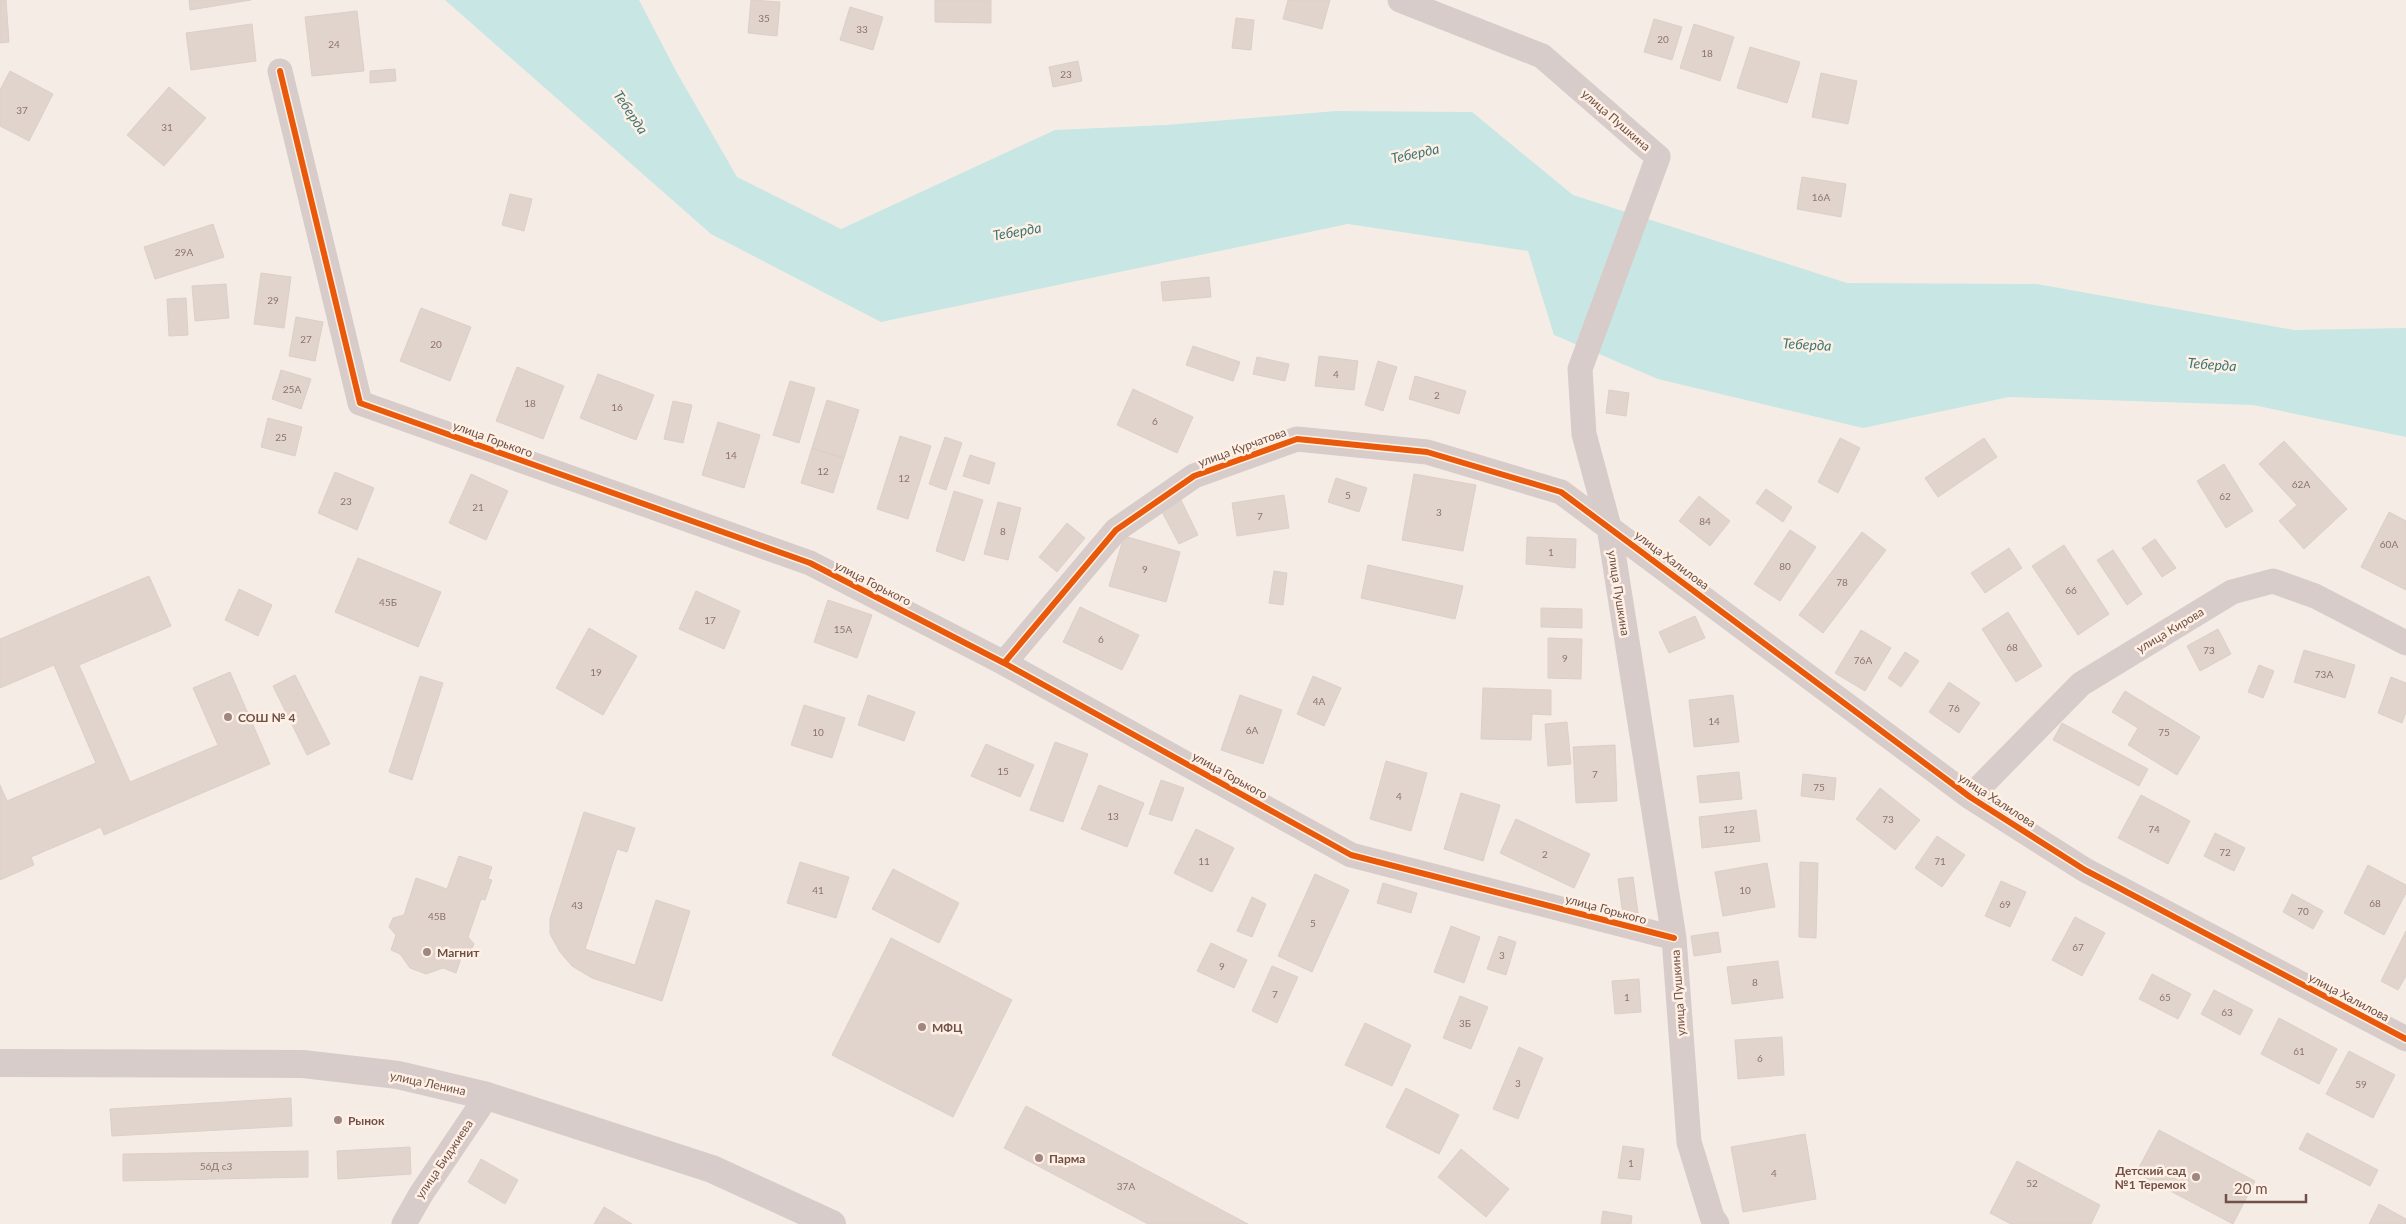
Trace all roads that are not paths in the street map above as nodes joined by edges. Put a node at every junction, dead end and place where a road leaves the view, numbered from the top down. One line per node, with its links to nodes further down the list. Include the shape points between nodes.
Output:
1 (1400, 0): 3 (street, улица Пушкина, via 1542,56 1658,156 1580,369 1584,434)
2 (280, 71): 5 (street, улица Горького, via 360,403 810,563)
3 (1609, 527): 5 (street, улица Курчатова, via 1561,492 1436,455 1297,439 1194,476 1116,530); 6 (street, улица Халилова); 7 (street, улица Пушкина)
4 (2406, 643): 6 (street, улица Кирова, via 2315,596 2273,581 2232,592 2081,684)
5 (1004, 663): 7 (street, улица Горького, via 1351,854)
6 (1970, 797): 8 (street, улица Халилова, via 2085,870)
7 (1674, 938): 13 (street, улица Пушкина, via 1690,1142 1712,1217)
8 (2406, 1040)
9 (0, 1063): 10 (main road, улица Ленина, via 303,1064 398,1075)
10 (487, 1096): 11 (street, улица Биджиева); 12 (main road, улица Ленина, via 712,1169)
11 (404, 1224)
12 (832, 1224)
13 (1717, 1224)

